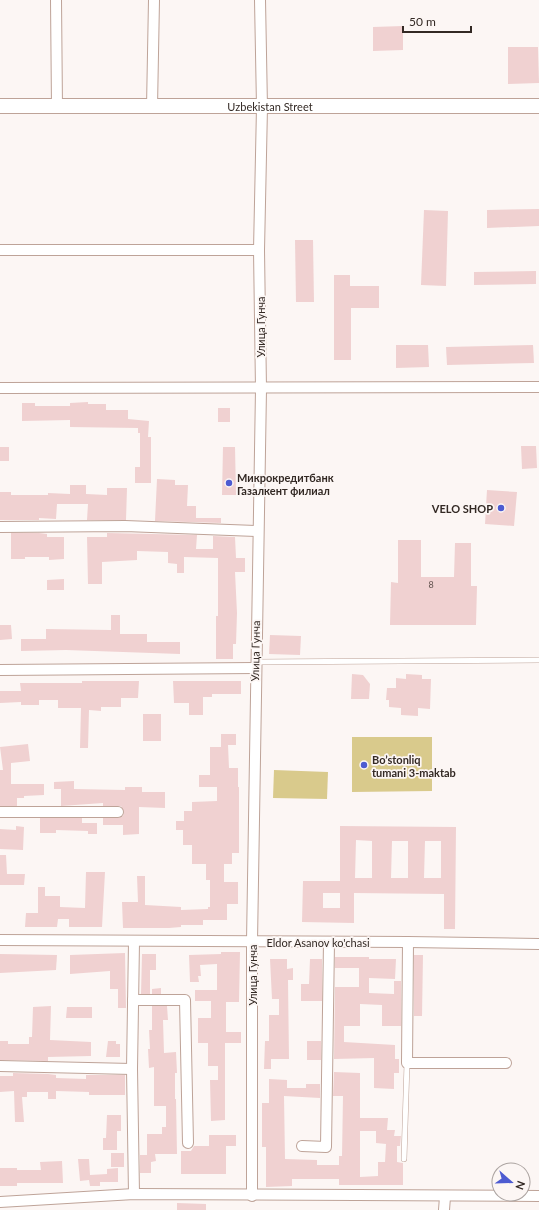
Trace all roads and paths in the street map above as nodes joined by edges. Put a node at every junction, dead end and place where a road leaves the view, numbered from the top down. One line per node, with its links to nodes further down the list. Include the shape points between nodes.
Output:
1 (56, 0): 6 (street)
2 (154, 0): 7 (street)
3 (260, 0): 8 (street, Улица Гунча)
4 (0, 106): 6 (main road, Uzbekistan Street)
5 (539, 106): 8 (main road, Uzbekistan Street)
6 (58, 107): 7 (main road, Uzbekistan Street)
7 (152, 107): 8 (main road, Uzbekistan Street)
8 (262, 107): 10 (street, Улица Гунча)
9 (0, 250): 10 (street)
10 (260, 250): 13 (street, Улица Гунча)
11 (539, 387): 13 (street)
12 (0, 388): 13 (street)
13 (261, 389): 15 (street, Улица Гунча)
14 (0, 527): 15 (street, via 125,526)
15 (258, 531): 17 (street, Улица Гунча)
16 (539, 660): 17 (lane)
17 (255, 665): 18 (street); 23 (street, Улица Гунча)
18 (0, 670)
19 (0, 812): 20 (street)
20 (118, 812)
21 (0, 940): 22 (street, Eldor Asanov ko'chasi)
22 (134, 942): 23 (street, Eldor Asanov ko'chasi); 27 (street)
23 (252, 942): 24 (street, Eldor Asanov ko'chasi); 36 (street, Улица Гунча)
24 (329, 942): 25 (street, Eldor Asanov ko'chasi); 33 (street, via 326,1147)
25 (408, 942): 26 (street, Eldor Asanov ko'chasi); 29 (street)
26 (539, 944)
27 (133, 1000): 31 (street); 32 (street, via 185,1000)
28 (506, 1063): 29 (street)
29 (407, 1064): 34 (lane)
30 (0, 1066): 31 (street)
31 (132, 1069): 35 (street)
32 (188, 1143)
33 (302, 1146)
34 (404, 1159)
35 (134, 1194): 36 (street); 39 (street)
36 (252, 1196): 38 (street)
37 (539, 1196): 38 (street)
38 (445, 1197): 40 (street)
39 (0, 1202)
40 (444, 1210)

